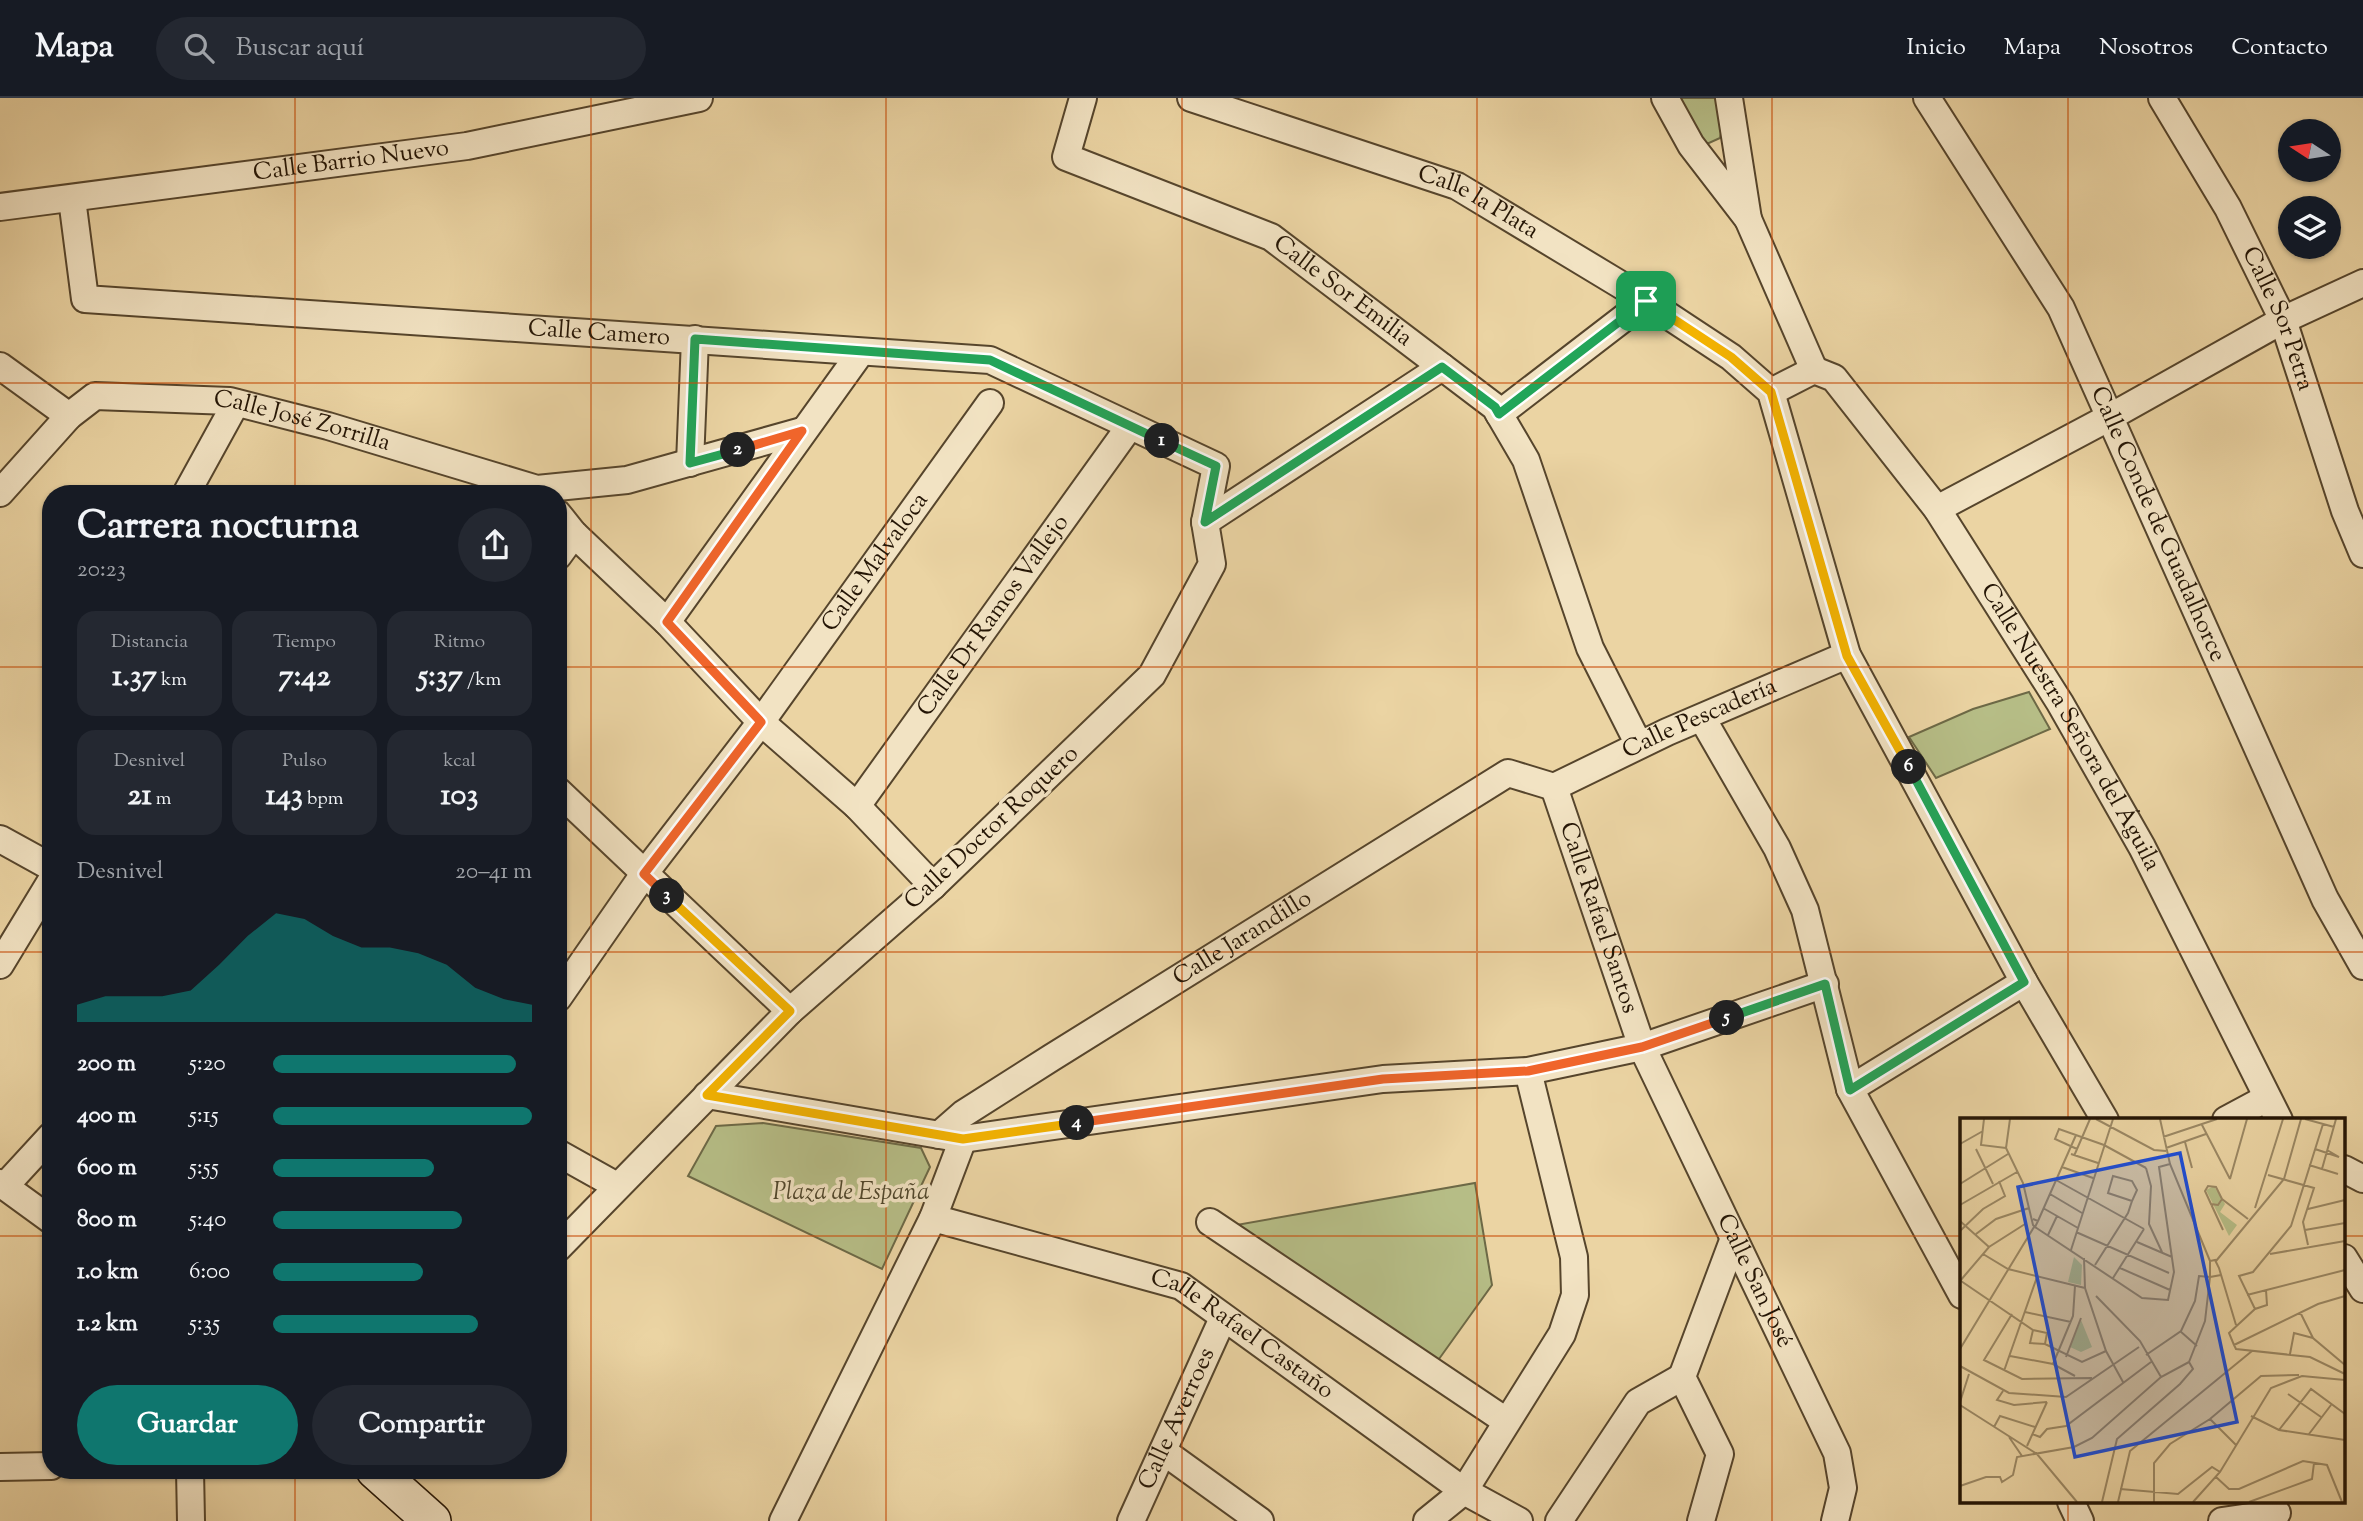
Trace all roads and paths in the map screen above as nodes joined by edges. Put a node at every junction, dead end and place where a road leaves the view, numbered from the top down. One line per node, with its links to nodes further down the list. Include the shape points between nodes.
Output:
1 (699, 98): 8 (street, Calle Barrio Nuevo, via 467,146)
2 (1083, 98): 17 (street, Calle Sor Emilia, via 1066,157 1271,237)
3 (1191, 98): 12 (street, Calle la Plata, via 1457,186)
4 (1665, 98): 10 (street, via 1691,145)
5 (1729, 98): 10 (street)
6 (1927, 98): 24 (street, Calle Conde de Guadalhorce, via 2061,307)
7 (2162, 98): 13 (street, Calle Sor Petra, via 2228,208)
8 (72, 199): 9 (street, Calle Barrio Nuevo); 14 (street, Calle Camero, via 85,299)
9 (0, 207)
10 (1748, 219): 18 (street)
11 (2363, 283): 13 (street)
12 (1646, 301): 19 (street, Calle la Plata); 22 (street)
13 (2283, 320): 24 (street); 35 (street, Calle Sor Petra, via 2344,511)
14 (695, 339): 15 (street, Calle Camero); 27 (street)
15 (861, 352): 25 (street, Calle Camero, via 990,360); 26 (street)
16 (0, 366): 23 (street)
17 (1442, 367): 22 (street, Calle Sor Emilia); 33 (street)
18 (1814, 370): 19 (street); 32 (street, Calle Nuestra Señora del Águila, via 1834,378)
19 (1771, 392): 37 (street)
20 (236, 403): 23 (street, Calle José Zorrilla, via 94,396); 28 (street); 29 (street, Calle José Zorrilla)
21 (990, 403): 39 (street, Calle Malvaloca)
22 (1499, 414): 40 (street, Calle Sor Emilia, via 1526,460 1590,648)
23 (69, 416): 31 (street, Calle José Zorrilla)
24 (2110, 417): 32 (street); 50 (street, Calle Conde de Guadalhorce, via 2325,899)
25 (1130, 426): 33 (street, Calle Camero, via 1216,466); 43 (street, Calle Dr Ramos Vallejo)
26 (802, 431): 27 (street); 36 (street)
27 (690, 463): 30 (street, via 626,480)
28 (191, 485)
29 (520, 485)
30 (567, 487)
31 (0, 493)
32 (1937, 509): 59 (street, Calle Nuestra Señora del Águila, via 2060,703 2142,847)
33 (1205, 522): 47 (street, Calle Doctor Roquero, via 1212,564 1153,675)
34 (567, 525): 36 (street)
35 (2363, 554)
36 (667, 622): 39 (street)
37 (1847, 656): 38 (street, Calle Pescadería); 51 (street)
38 (1702, 718): 40 (street, Calle Pescadería); 52 (street, via 1777,848 1805,910)
39 (761, 722): 43 (street); 46 (street, Calle Malvaloca)
40 (1639, 746): 41 (street, Calle Pescadería)
41 (1554, 788): 55 (street, Calle Rafael Santos); 62 (street, Calle Jarandillo, via 1508,773 963,1114)
42 (567, 800): 46 (street)
43 (857, 806): 47 (street)
44 (0, 839): 45 (street)
45 (42, 862)
46 (644, 874): 53 (street, Calle Malvaloca); 54 (street)
47 (933, 886): 54 (street, Calle Doctor Roquero)
48 (42, 896): 49 (street)
49 (0, 965)
50 (2363, 965)
51 (2024, 982): 57 (street); 60 (street)
52 (1825, 984): 55 (street); 57 (street)
53 (567, 985)
54 (790, 1011): 58 (street, Calle Doctor Roquero)
55 (1642, 1047): 56 (street); 70 (street, Calle San José)
56 (1528, 1071): 62 (street, via 1383,1079); 77 (street, via 1574,1257 1575,1295 1562,1334)
57 (1850, 1090): 74 (street)
58 (707, 1095): 62 (street); 66 (street, Calle Doctor Roquero)
59 (2273, 1109): 61 (street)
60 (2104, 1118)
61 (2235, 1118)
62 (951, 1137): 68 (street)
63 (42, 1145): 65 (street)
64 (567, 1158): 66 (street)
65 (2, 1184): 67 (street)
66 (617, 1186): 71 (street, Calle Doctor Roquero)
67 (42, 1213)
68 (933, 1217): 75 (street, Calle Rafael Castaño, via 1181,1286); 88 (street)
69 (1210, 1223): 77 (street)
70 (1734, 1238): 76 (street); 95 (street, Calle San José, via 1837,1453 1843,1488)
71 (567, 1239)
72 (2346, 1261): 73 (street)
73 (2363, 1289)
74 (1960, 1291)
75 (1223, 1318): 78 (street, Calle Averroes); 83 (street, Calle Rafael Castaño)
76 (1682, 1377): 93 (street, via 1638,1402); 94 (street, via 1720,1454)
77 (1506, 1421): 83 (street)
78 (1163, 1451): 89 (street, Calle Averroes); 90 (street)
79 (42, 1466): 80 (street)
80 (0, 1467)
81 (190, 1479): 86 (street)
82 (385, 1479): 87 (street)
83 (1464, 1490): 91 (street); 92 (street, Calle Rafael Castaño)
84 (2072, 1504): 96 (street)
85 (2276, 1512): 97 (street)
86 (191, 1521)
87 (432, 1521)
88 (783, 1521)
89 (1131, 1521)
90 (1260, 1521)
91 (1427, 1521)
92 (1519, 1521)
93 (1559, 1521)
94 (1701, 1521)
95 (1835, 1521)
96 (2080, 1521)
97 (2222, 1521)

